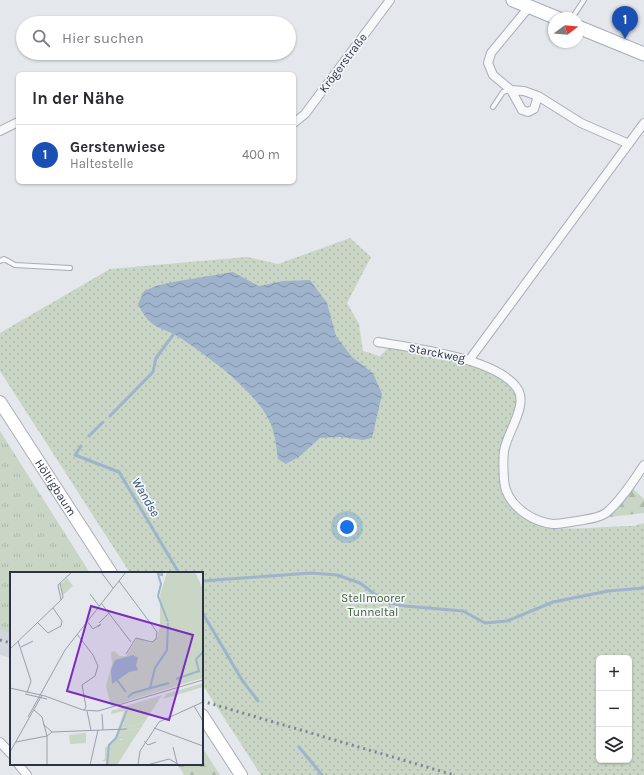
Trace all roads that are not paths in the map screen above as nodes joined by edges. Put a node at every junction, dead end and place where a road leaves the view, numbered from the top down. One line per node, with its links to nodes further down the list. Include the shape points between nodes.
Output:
1 (390, 0): 12 (street, Krögerstraße, via 305,114)
2 (513, 0): 4 (main road)
3 (584, 0): 5 (lane)
4 (529, 7): 6 (main road); 9 (street, via 491,53 488,63 493,75)
5 (576, 12)
6 (548, 14)
7 (584, 29): 8 (main road)
8 (644, 54)
9 (511, 90): 10 (street); 10 (street, via 522,110 528,112 534,109); 11 (lane, via 503,92)
10 (538, 96): 16 (street, via 581,123)
11 (493, 107)
12 (296, 121)
13 (16, 123): 15 (street)
14 (644, 123): 16 (street)
15 (0, 131)
16 (629, 144): 20 (street)
17 (0, 261): 18 (lane, via 4,259 15,265)
18 (70, 268)
19 (378, 342): 20 (street, Starckweg)
20 (470, 359): 22 (street, Starckweg, via 510,381 521,397 516,420 504,451 505,489 520,510 533,518 554,524 596,518 606,512)
21 (0, 402): 23 (main road, Höltigbaum)
22 (644, 465)
23 (109, 572)
24 (203, 716): 27 (main road)
25 (19, 765): 26 (street)
26 (27, 775)
27 (241, 775)

